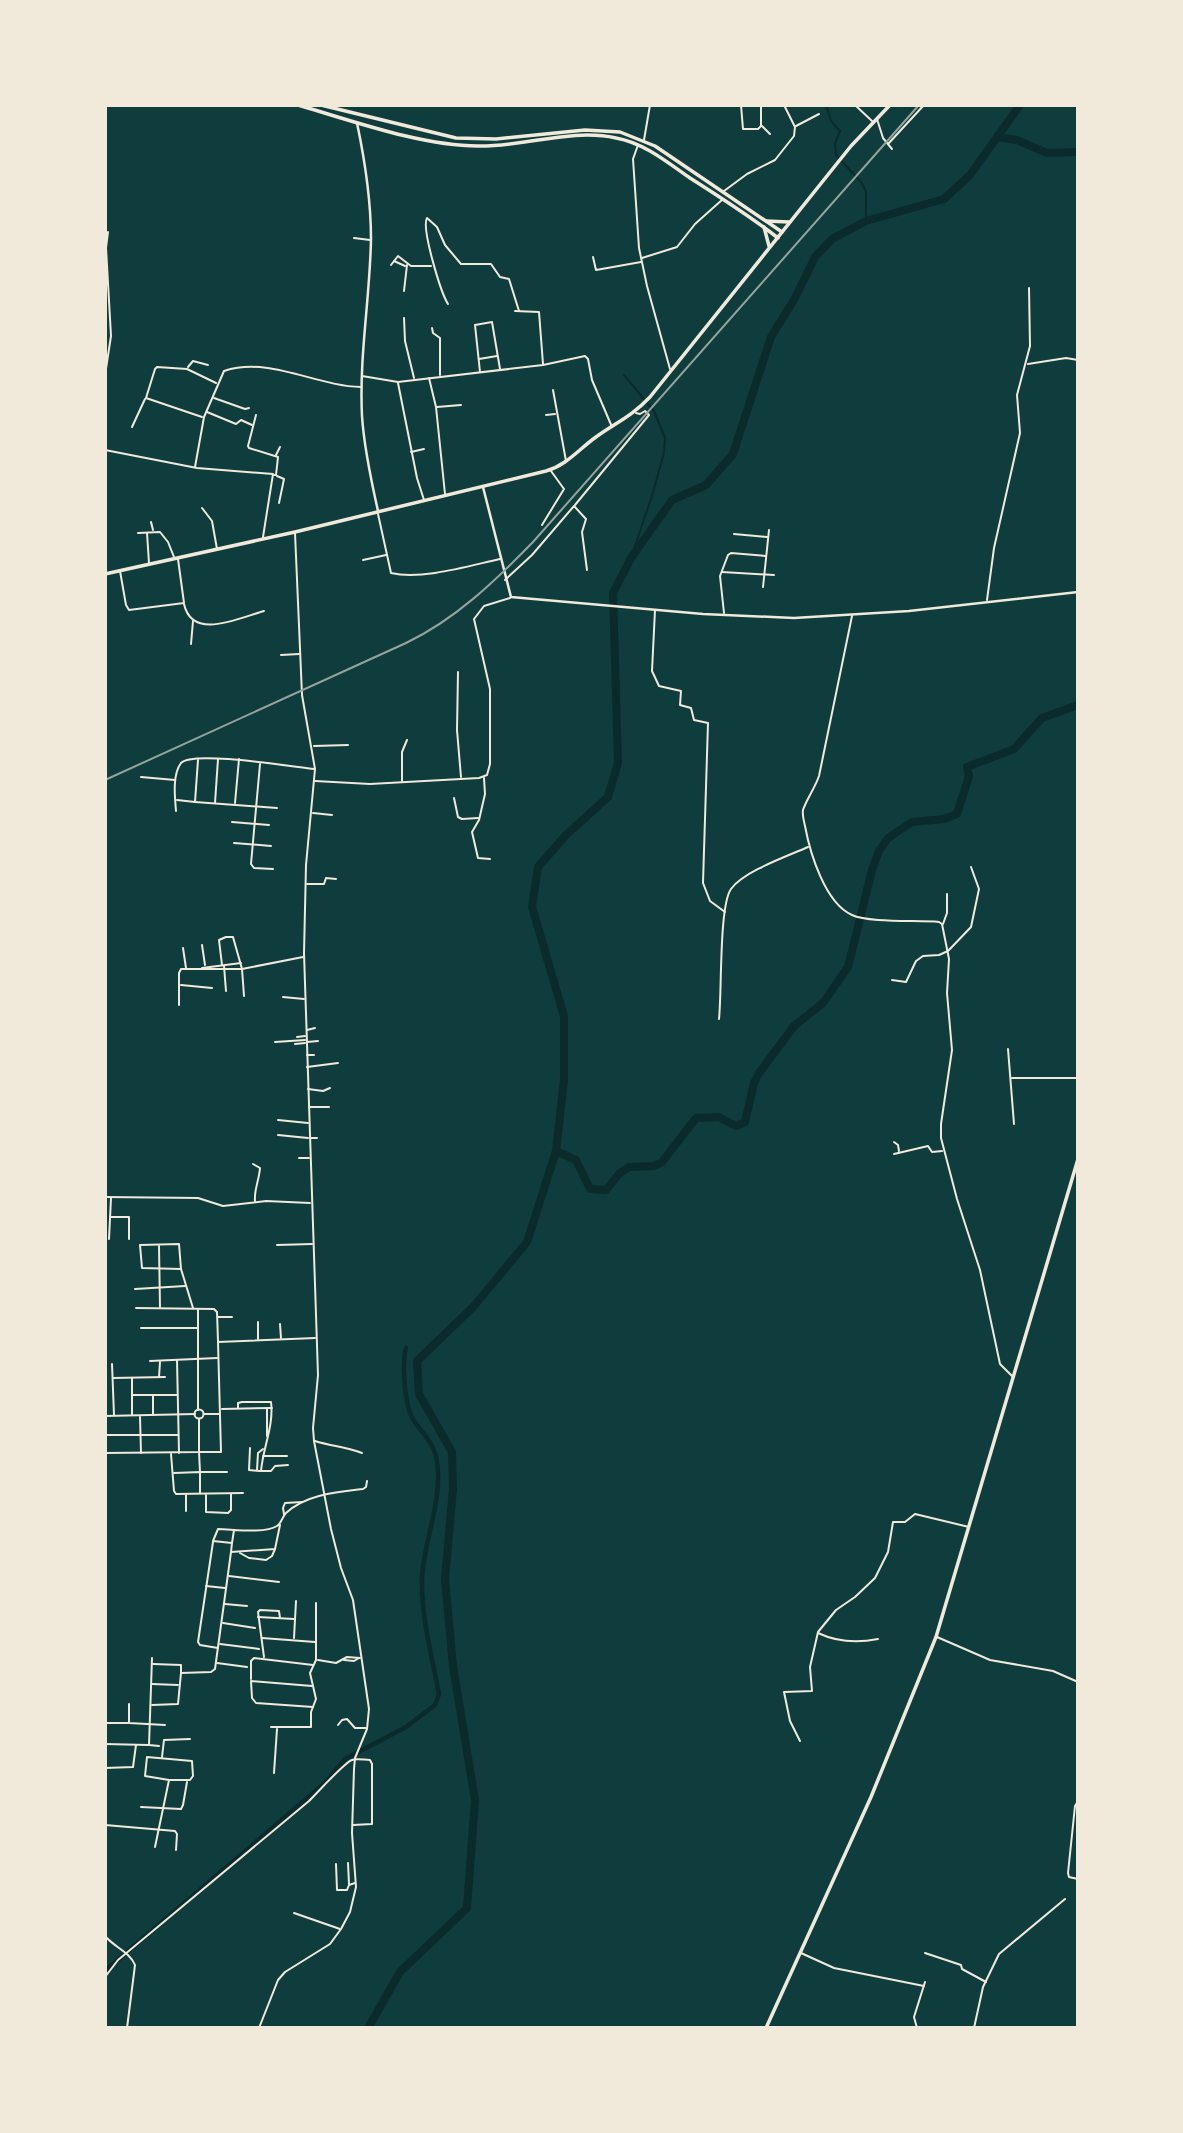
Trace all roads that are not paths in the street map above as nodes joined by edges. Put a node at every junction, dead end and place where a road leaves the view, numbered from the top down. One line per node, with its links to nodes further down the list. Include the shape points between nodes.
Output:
1 (298, 105): 15 (main road)
2 (321, 105): 13 (main road)
3 (353, 105): 13 (street)
4 (650, 105): 20 (street)
5 (741, 105): 16 (street, via 743,129)
6 (761, 105): 16 (street)
7 (789, 105): 11 (street)
8 (855, 105): 14 (street)
9 (890, 105): 14 (main road)
10 (924, 105): 22 (street)
11 (785, 106): 17 (street)
12 (819, 114): 17 (street)
13 (355, 115): 19 (main road)
14 (874, 120): 22 (street); 30 (main road)
15 (357, 123): 21 (main road); 36 (street, via 370,200)
16 (761, 126): 18 (street)
17 (795, 127): 27 (street, via 794,136 775,160)
18 (770, 134)
19 (451, 138): 20 (main road, via 496,139 603,129); 21 (main road)
20 (644, 140): 25 (main road)
21 (450, 144): 23 (main road, via 497,146 603,136)
22 (888, 144): 24 (street)
23 (638, 145): 26 (main road); 39 (street, via 633,159)
24 (892, 149)
25 (670, 156): 26 (main road); 27 (main road)
26 (666, 162): 28 (main road)
27 (723, 191): 29 (main road)
28 (723, 199): 31 (main road); 39 (street, via 677,247)
29 (766, 221): 30 (main road); 33 (main road)
30 (790, 222): 33 (main road)
31 (764, 227): 35 (main road); 37 (main road)
32 (108, 232): 59 (street, via 111,337)
33 (782, 232): 35 (main road)
34 (354, 238): 36 (street)
35 (778, 238): 37 (main road)
36 (371, 241): 60 (street)
37 (770, 248): 57 (main road)
38 (593, 257): 39 (street, via 596,270)
39 (642, 260): 57 (street)
40 (393, 261): 41 (street); 42 (street); 42 (street, via 398,256)
41 (391, 265)
42 (407, 265): 43 (street); 45 (street)
43 (433, 265): 46 (street); 54 (street, via 424,225 427,218 461,264 492,264 500,277 509,279 517,311 540,312)
44 (1029, 288): 52 (street)
45 (404, 291)
46 (448, 304)
47 (404, 318): 63 (street)
48 (432, 328): 61 (street, via 440,338)
49 (498, 356): 50 (street); 50 (street, via 494,323 477,324); 56 (street)
50 (479, 359): 58 (street)
51 (1078, 360): 52 (street)
52 (1026, 364): 125 (street, via 1017,395 1019,442 994,548)
53 (208, 365): 55 (street, via 193,361)
54 (543, 365): 56 (street); 81 (street, via 586,357)
55 (187, 369): 65 (street); 68 (street, via 156,368)
56 (500, 370): 58 (street)
57 (671, 372): 74 (main road)
58 (481, 373): 61 (street)
59 (105, 375)
60 (361, 376): 64 (street); 66 (street)
61 (440, 376): 62 (street)
62 (429, 377): 63 (street); 71 (street)
63 (414, 379): 64 (street)
64 (398, 382): 85 (street)
65 (217, 383): 66 (street, via 228,370 271,368); 69 (street)
66 (361, 387): 97 (street)
67 (553, 390): 75 (street)
68 (146, 398): 78 (street); 80 (street)
69 (213, 398): 72 (street); 73 (street)
70 (461, 405): 71 (street)
71 (436, 407): 92 (street)
72 (249, 408)
73 (206, 411): 78 (street); 79 (street, via 236,424 241,420)
74 (635, 413): 81 (main road); 95 (street, via 649,415)
75 (556, 414): 77 (street); 87 (street)
76 (256, 415): 79 (street)
77 (546, 415)
78 (204, 417): 88 (street)
79 (254, 425): 86 (street, via 248,447)
80 (132, 427)
81 (612, 428): 87 (main road)
82 (280, 447): 86 (street)
83 (424, 449): 85 (street)
84 (105, 450): 88 (street)
85 (411, 452): 93 (street)
86 (275, 456): 90 (street, via 279,460)
87 (566, 462): 89 (main road)
88 (195, 467): 90 (street)
89 (550, 470): 91 (main road); 99 (street, via 564,489)
90 (274, 475): 94 (street, via 284,481); 107 (street)
91 (482, 487): 92 (main road); 112 (street)
92 (445, 495): 93 (main road)
93 (425, 501): 97 (main road)
94 (279, 503)
95 (574, 506): 115 (street, via 586,519 582,532); 121 (street)
96 (202, 508): 108 (street, via 212,521)
97 (378, 510): 103 (main road); 109 (street)
98 (151, 522): 101 (street)
99 (542, 525)
100 (769, 530): 106 (street)
101 (153, 531): 102 (street); 111 (street, via 163,535)
102 (147, 532): 104 (street); 114 (street)
103 (295, 532): 107 (main road); 135 (street)
104 (138, 533)
105 (734, 534): 106 (street)
106 (768, 537): 110 (street)
107 (263, 539): 108 (main road)
108 (217, 549): 111 (main road)
109 (387, 555): 112 (street, via 391,573 402,575); 113 (street)
110 (766, 556): 117 (street, via 731,553); 119 (street)
111 (176, 559): 114 (main road); 126 (street)
112 (499, 559): 121 (street)
113 (363, 560)
114 (149, 565): 116 (main road)
115 (587, 570)
116 (120, 571): 118 (main road); 126 (street, via 129,610)
117 (722, 572): 119 (street); 130 (street)
118 (105, 574)
119 (764, 575): 120 (street); 122 (street)
120 (774, 575)
121 (505, 580): 124 (street)
122 (763, 587)
123 (1078, 592): 125 (street)
124 (511, 597): 127 (street); 148 (street, via 484,606 474,619 490,689 490,764)
125 (987, 601): 132 (street)
126 (184, 603): 133 (street, via 186,614)
127 (655, 609): 130 (street); 176 (street, via 652,671 659,686 681,691 680,705 691,708 694,720 708,723 703,883 709,901)
128 (105, 610): 131 (street)
129 (264, 611): 133 (street, via 218,625)
130 (724, 614): 132 (street)
131 (105, 615)
132 (852, 616): 169 (street, via 819,776 803,811)
133 (193, 619): 134 (street)
134 (191, 644)
135 (300, 654): 136 (street); 140 (street, via 302,695)
136 (281, 656)
137 (458, 672): 147 (street)
138 (407, 740): 151 (street, via 402,752)
139 (348, 745): 140 (street)
140 (313, 746): 145 (street)
141 (198, 758): 143 (street); 149 (street, via 181,764); 154 (street)
142 (239, 758): 143 (street); 144 (street); 156 (street)
143 (218, 759): 155 (street)
144 (260, 763): 145 (street); 157 (street)
145 (315, 769): 150 (street)
146 (141, 777): 149 (street)
147 (461, 778): 148 (street); 151 (street)
148 (484, 778): 162 (street)
149 (176, 780): 153 (street)
150 (315, 781): 151 (street); 160 (street)
151 (402, 782)
152 (454, 798): 162 (street, via 458,817)
153 (175, 800): 154 (street); 159 (street)
154 (195, 802): 155 (street)
155 (215, 804): 156 (street)
156 (235, 804): 157 (street)
157 (255, 806): 158 (street); 164 (street)
158 (278, 808)
159 (176, 811)
160 (312, 813): 161 (street); 174 (street)
161 (332, 815)
162 (479, 818): 170 (street, via 472,832 476,853 480,860)
163 (232, 822): 164 (street)
164 (253, 824): 165 (street); 167 (street)
165 (269, 825)
166 (234, 843): 167 (street)
167 (252, 844): 168 (street); 172 (street, via 252,867)
168 (271, 846)
169 (809, 847): 176 (street, via 740,881 731,889); 177 (street, via 827,887 844,910 856,917)
170 (490, 859)
171 (971, 867): 180 (street, via 979,889 971,927)
172 (273, 869)
173 (336, 879): 174 (street)
174 (306, 884): 181 (street)
175 (947, 894): 177 (street)
176 (725, 912): 196 (street)
177 (942, 924): 180 (street)
178 (202, 945): 184 (street)
179 (183, 948): 185 (street)
180 (948, 951): 188 (street, via 920,957 906,982); 223 (street, via 952,1050 941,1124)
181 (304, 957): 186 (street); 194 (street)
182 (241, 963): 183 (street); 183 (street, via 235,938 226,937 219,943); 186 (street)
183 (223, 965): 184 (street); 187 (street)
184 (203, 967): 185 (street); 187 (street)
185 (186, 969): 189 (street, via 179,972)
186 (242, 969): 187 (street); 192 (street)
187 (225, 970): 191 (street)
188 (892, 980)
189 (179, 985): 190 (street); 195 (street)
190 (212, 988)
191 (226, 991)
192 (244, 996)
193 (283, 997): 194 (street)
194 (305, 999): 198 (street)
195 (179, 1005)
196 (719, 1018)
197 (315, 1028): 198 (street)
198 (306, 1030): 199 (street)
199 (306, 1036): 200 (street); 203 (street)
200 (297, 1037)
201 (318, 1041): 203 (street)
202 (275, 1042): 203 (street)
203 (306, 1042): 204 (street); 206 (street)
204 (295, 1044)
205 (1008, 1049): 210 (street)
206 (306, 1055): 207 (street); 209 (street)
207 (314, 1055)
208 (338, 1063): 209 (street)
209 (306, 1067): 212 (street)
210 (1011, 1078): 211 (street); 218 (street)
211 (1078, 1078)
212 (307, 1088): 213 (street); 214 (street)
213 (330, 1088)
214 (308, 1107): 215 (street); 217 (street)
215 (329, 1107)
216 (278, 1120): 217 (street)
217 (309, 1123): 220 (street)
218 (1014, 1124)
219 (278, 1135): 220 (street)
220 (309, 1138): 221 (street); 227 (street)
221 (317, 1138)
222 (894, 1142): 224 (street)
223 (943, 1151): 224 (street, via 932,1152 928,1146); 267 (street, via 980,1270 1000,1364)
224 (899, 1152): 225 (street)
225 (894, 1154)
226 (299, 1158): 227 (street)
227 (310, 1158): 233 (street)
228 (1078, 1159): 267 (main road)
229 (253, 1164): 232 (street, via 260,1168)
230 (111, 1196): 231 (street); 232 (street, via 202,1198 223,1206); 234 (street)
231 (105, 1197)
232 (255, 1202): 233 (street)
233 (312, 1203): 238 (street)
234 (110, 1217): 235 (street); 236 (street, via 129,1217)
235 (109, 1239)
236 (129, 1239)
237 (159, 1244): 240 (street); 240 (street, via 140,1247 142,1268); 241 (street, via 179,1245)
238 (313, 1244): 239 (street); 255 (street)
239 (277, 1245)
240 (160, 1269): 241 (street); 243 (street)
241 (181, 1269): 242 (street)
242 (186, 1286): 243 (street); 247 (street)
243 (161, 1288): 244 (street); 246 (street)
244 (135, 1289)
245 (136, 1308): 246 (street)
246 (160, 1308): 247 (street)
247 (193, 1308): 248 (street)
248 (198, 1309): 249 (street, via 214,1309); 254 (street)
249 (217, 1317): 250 (street); 258 (street)
250 (232, 1317)
251 (258, 1322): 257 (street)
252 (280, 1324): 256 (street)
253 (141, 1328): 254 (street)
254 (198, 1328): 260 (street)
255 (316, 1338): 256 (street); 294 (street)
256 (281, 1339): 257 (street)
257 (258, 1340): 258 (street)
258 (218, 1342): 259 (street)
259 (218, 1358): 260 (street); 278 (street)
260 (198, 1359): 261 (street); 279 (street)
261 (177, 1360): 263 (street); 272 (street)
262 (150, 1361): 263 (street)
263 (160, 1361): 265 (street)
264 (112, 1364): 268 (street)
265 (159, 1377): 266 (street); 269 (street)
266 (165, 1377)
267 (1013, 1377): 324 (main road)
268 (113, 1378): 269 (street); 286 (street)
269 (132, 1378): 270 (street)
270 (132, 1395): 271 (street); 287 (street)
271 (153, 1395): 272 (street); 281 (street)
272 (178, 1395): 282 (street)
273 (253, 1402): 274 (street, via 240,1403); 275 (street); 277 (street, via 270,1402)
274 (238, 1408): 275 (street); 278 (street)
275 (252, 1408): 276 (street)
276 (267, 1408): 277 (street); 293 (street)
277 (272, 1408): 293 (street)
278 (220, 1409): 280 (street)
279 (198, 1410): 283 (street); 284 (street)
280 (220, 1413): 284 (street); 298 (street)
281 (153, 1415): 282 (street); 288 (street)
282 (178, 1415): 283 (street); 292 (street)
283 (195, 1415): 289 (street)
284 (204, 1415): 289 (street)
285 (105, 1416): 286 (street)
286 (114, 1416): 287 (street)
287 (132, 1416): 288 (street)
288 (140, 1416): 291 (street)
289 (200, 1419): 297 (street)
290 (105, 1435): 291 (street)
291 (140, 1435): 292 (street); 301 (street)
292 (179, 1435): 303 (street)
293 (267, 1437): 296 (street)
294 (314, 1441): 304 (street); 319 (street)
295 (250, 1448): 308 (street, via 249,1470)
296 (263, 1449): 305 (street); 308 (street, via 258,1453)
297 (199, 1452): 298 (street); 303 (street); 310 (street)
298 (221, 1452): 299 (street)
299 (227, 1452)
300 (105, 1453): 301 (street)
301 (141, 1453): 302 (street)
302 (171, 1453): 303 (street); 312 (street)
303 (179, 1453)
304 (362, 1453)
305 (262, 1456): 306 (street); 309 (street)
306 (286, 1456)
307 (288, 1465): 309 (street)
308 (257, 1471): 309 (street)
309 (261, 1471)
310 (200, 1472): 311 (street); 312 (street); 316 (street)
311 (228, 1472)
312 (173, 1473): 315 (street, via 174,1492)
313 (367, 1481): 319 (street, via 363,1489)
314 (243, 1493): 318 (street)
315 (186, 1494): 316 (street); 321 (street)
316 (200, 1494): 317 (street)
317 (206, 1494): 318 (street); 318 (street, via 209,1513 231,1512)
318 (231, 1494)
319 (324, 1494): 320 (street); 353 (street, via 353,1600)
320 (305, 1503): 322 (street); 322 (street, via 285,1503)
321 (186, 1511)
322 (285, 1515): 323 (street)
323 (280, 1524): 325 (street); 328 (street)
324 (970, 1527): 344 (street, via 915,1514 905,1522 893,1522 888,1552 875,1578 836,1610); 345 (main road)
325 (234, 1530): 326 (street, via 216,1529); 327 (street)
326 (213, 1541): 327 (street); 333 (street)
327 (232, 1543): 329 (street)
328 (275, 1549): 330 (street); 330 (street, via 267,1560)
329 (231, 1552): 330 (street); 331 (street)
330 (239, 1552)
331 (228, 1576): 332 (street); 334 (street)
332 (279, 1582)
333 (205, 1586): 334 (street); 350 (street, via 198,1644)
334 (226, 1589): 337 (street)
335 (296, 1601): 341 (street)
336 (316, 1603): 349 (street)
337 (224, 1604): 338 (street); 342 (street)
338 (247, 1606)
339 (258, 1617): 340 (street); 340 (street, via 260,1610 279,1611); 346 (street)
340 (280, 1618): 341 (street)
341 (295, 1619): 348 (street)
342 (222, 1622): 343 (street); 350 (street)
343 (255, 1628)
344 (818, 1632): 347 (street, via 839,1640); 378 (street, via 810,1667 812,1691 784,1692)
345 (936, 1637): 361 (street, via 990,1660 1053,1671); 406 (main road, via 871,1797)
346 (261, 1638): 348 (street); 354 (street)
347 (878, 1639)
348 (294, 1640): 349 (street)
349 (316, 1642): 355 (street)
350 (219, 1646): 351 (street); 356 (street)
351 (259, 1649)
352 (152, 1658): 357 (street)
353 (362, 1658): 355 (street, via 336,1663); 376 (street)
354 (264, 1659): 358 (street); 362 (street, via 251,1661)
355 (316, 1660): 358 (street)
356 (216, 1663): 359 (street); 360 (street, via 211,1672)
357 (153, 1664): 360 (street, via 181,1665); 363 (street)
358 (314, 1665): 365 (street, via 310,1673)
359 (247, 1667)
360 (181, 1673): 364 (street)
361 (1078, 1682)
362 (251, 1683): 365 (street); 368 (street, via 256,1703)
363 (151, 1684): 364 (street); 367 (street)
364 (179, 1685): 367 (street, via 177,1705)
365 (314, 1686): 368 (street)
366 (129, 1704): 370 (street)
367 (150, 1704): 371 (street)
368 (314, 1708): 375 (street, via 310,1728)
369 (105, 1723): 370 (street)
370 (129, 1723): 371 (street)
371 (150, 1725): 372 (street); 381 (street)
372 (165, 1725)
373 (338, 1725): 376 (street, via 347,1718 355,1728)
374 (271, 1727): 375 (street)
375 (277, 1728): 386 (street)
376 (367, 1728): 384 (street)
377 (190, 1739): 383 (street, via 164,1740)
378 (800, 1741)
379 (105, 1744): 380 (street)
380 (136, 1745): 381 (street); 385 (street, via 133,1768)
381 (149, 1745): 382 (street)
382 (159, 1746)
383 (162, 1758): 387 (street, via 146,1757 144,1775); 388 (street, via 191,1761 193,1776)
384 (355, 1759): 393 (street); 393 (street, via 372,1764 373,1822 370,1826); 407 (street)
385 (105, 1768)
386 (274, 1773)
387 (169, 1780): 388 (street); 391 (street)
388 (187, 1781): 391 (street, via 183,1807)
389 (1078, 1801): 399 (street, via 1068,1875)
390 (141, 1807): 391 (street)
391 (163, 1810): 394 (street)
392 (105, 1825): 394 (street)
393 (352, 1825): 400 (street)
394 (158, 1830): 395 (street); 396 (street, via 176,1832)
395 (155, 1847)
396 (176, 1850)
397 (348, 1863): 401 (street)
398 (336, 1864): 401 (street, via 337,1890 347,1890)
399 (1078, 1879)
400 (356, 1883): 401 (street); 404 (street, via 353,1906)
401 (349, 1885)
402 (1065, 1899): 411 (street, via 999,1954)
403 (294, 1913): 404 (street)
404 (341, 1929): 414 (street, via 327,1947 282,1975)
405 (105, 1936): 407 (street)
406 (800, 1952): 412 (street, via 834,1968); 415 (main road)
407 (127, 1954): 409 (street); 413 (street, via 135,1968)
408 (925, 1954): 411 (street, via 961,1965)
409 (105, 1977)
410 (925, 1982): 412 (street)
411 (986, 1982): 417 (street)
412 (923, 1986): 416 (street, via 914,2017)
413 (127, 2028)
414 (259, 2028)
415 (766, 2028)
416 (917, 2028)
417 (974, 2028)

